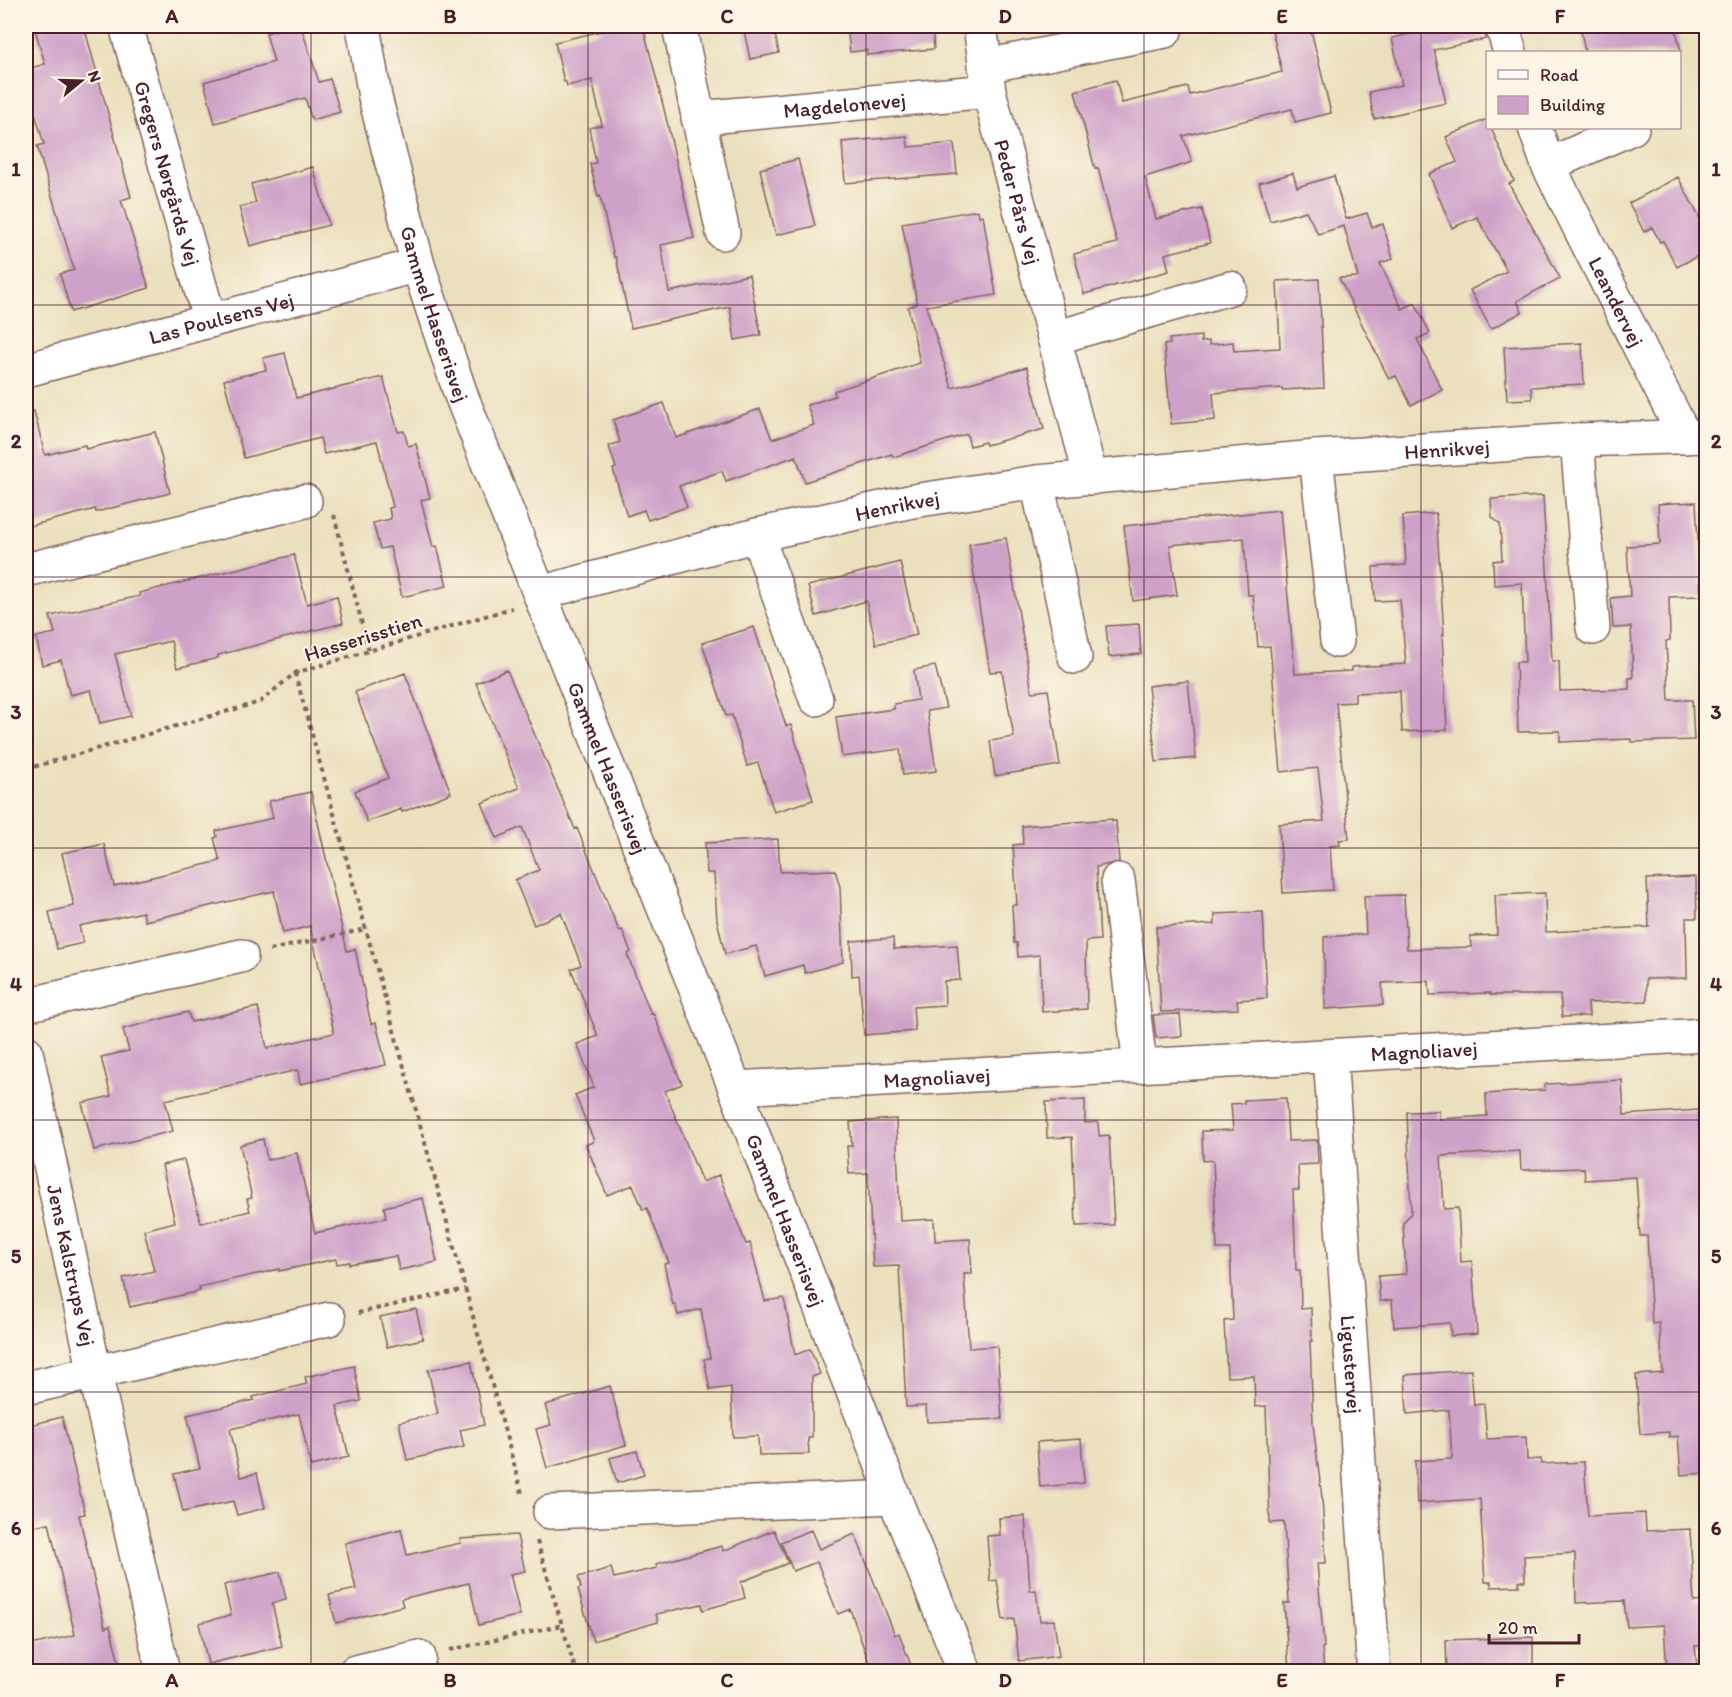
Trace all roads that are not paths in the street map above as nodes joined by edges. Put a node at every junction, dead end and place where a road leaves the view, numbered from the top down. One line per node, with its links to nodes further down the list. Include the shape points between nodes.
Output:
1 (126, 26): 16 (street, Gregers Nørgårds Vej)
2 (363, 26): 14 (street, Gammel Hasserisvej, via 375,97)
3 (679, 26): 9 (street)
4 (980, 26): 8 (street, Peder Pårs Vej)
5 (1502, 26): 7 (street)
6 (1165, 31): 8 (street)
7 (1510, 51)
8 (987, 79): 9 (street, Magdelonevej); 17 (street, Peder Pårs Vej)
9 (698, 118): 13 (street)
10 (1535, 129): 12 (street, Leandervej)
11 (1630, 129): 12 (street)
12 (1548, 165): 19 (street, Leandervej)
13 (723, 232)
14 (418, 265): 16 (street, Las Poulsens Vej); 27 (street, Gammel Hasserisvej, via 461,395)
15 (1230, 288): 17 (street)
16 (210, 321): 18 (street, Las Poulsens Vej)
17 (1054, 338): 22 (street, Peder Pårs Vej)
18 (26, 370)
19 (1696, 437): 20 (street, Henrikvej)
20 (1577, 440): 21 (street, Henrikvej); 28 (street)
21 (1316, 457): 22 (street, Henrikvej); 29 (street)
22 (1091, 478): 23 (street, Henrikvej)
23 (1037, 482): 25 (street, Henrikvej, via 913,501); 30 (street)
24 (305, 501): 26 (street)
25 (757, 535): 27 (street, Henrikvej); 31 (street)
26 (26, 570)
27 (540, 592): 39 (street, Gammel Hasserisvej)
28 (1593, 627)
29 (1337, 641)
30 (1075, 657)
31 (816, 699)
32 (1118, 880): 38 (street)
33 (241, 956): 34 (street)
34 (26, 1005)
35 (1707, 1035): 37 (street, Magnoliavej)
36 (26, 1052): 41 (street, Jens Kalstrups Vej)
37 (1330, 1056): 38 (street, Magnoliavej); 49 (street, Ligustervej)
38 (1140, 1066): 39 (street, Magnoliavej)
39 (735, 1088): 43 (street, Gammel Hasserisvej)
40 (329, 1319): 41 (street, Jens Kalstrups Vej)
41 (94, 1373): 42 (street, Jens Kalstrups Vej); 46 (street, Jens Kalstrups Vej)
42 (26, 1388)
43 (894, 1497): 44 (street); 48 (street, Gammel Hasserisvej)
44 (537, 1518)
45 (419, 1657): 47 (street)
46 (163, 1671)
47 (356, 1671)
48 (965, 1671)
49 (1374, 1671)

